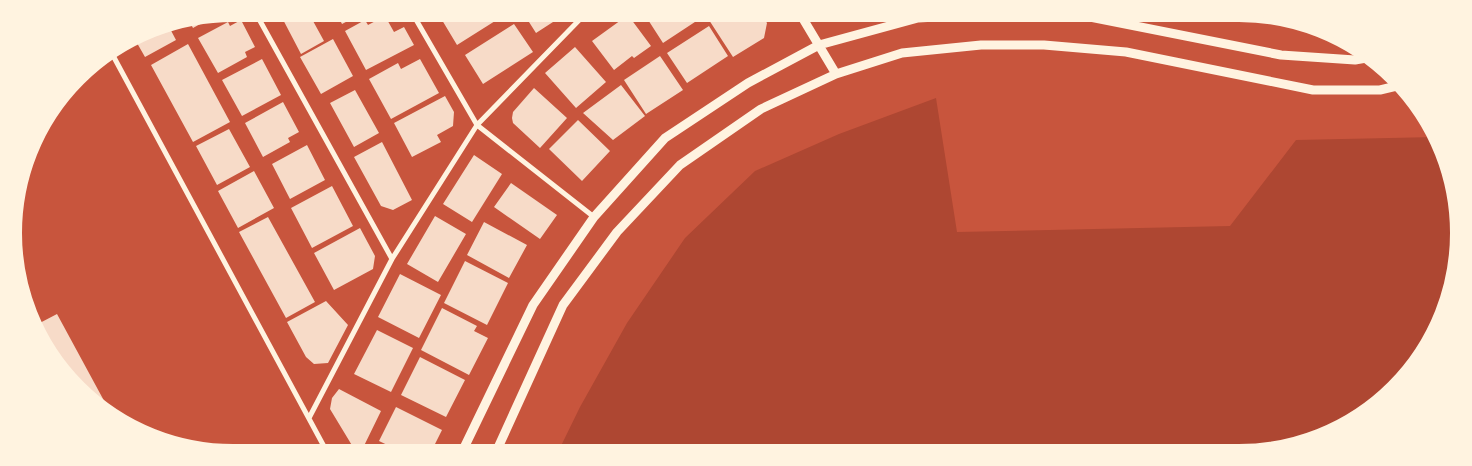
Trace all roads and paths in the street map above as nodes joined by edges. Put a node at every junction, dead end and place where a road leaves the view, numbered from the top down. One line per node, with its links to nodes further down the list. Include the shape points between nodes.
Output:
1 (259, 19): 14 (street)
2 (416, 19): 12 (street)
3 (581, 19): 12 (street)
4 (802, 19): 7 (street)
5 (914, 19): 7 (street)
6 (1100, 19): 9 (street, via 1282,55)
7 (819, 45): 10 (street); 13 (street, via 748,83 665,138)
8 (113, 56): 15 (street)
9 (1363, 59)
10 (836, 74): 11 (street, via 902,53 981,45 1044,45 1126,52 1313,90 1380,90); 18 (street, via 762,109 680,165 617,232 563,305)
11 (1395, 87)
12 (478, 125): 13 (street); 14 (street)
13 (594, 217): 17 (street, via 533,306)
14 (392, 259): 15 (street)
15 (309, 418): 16 (street)
16 (324, 447)
17 (464, 447)
18 (498, 447)

